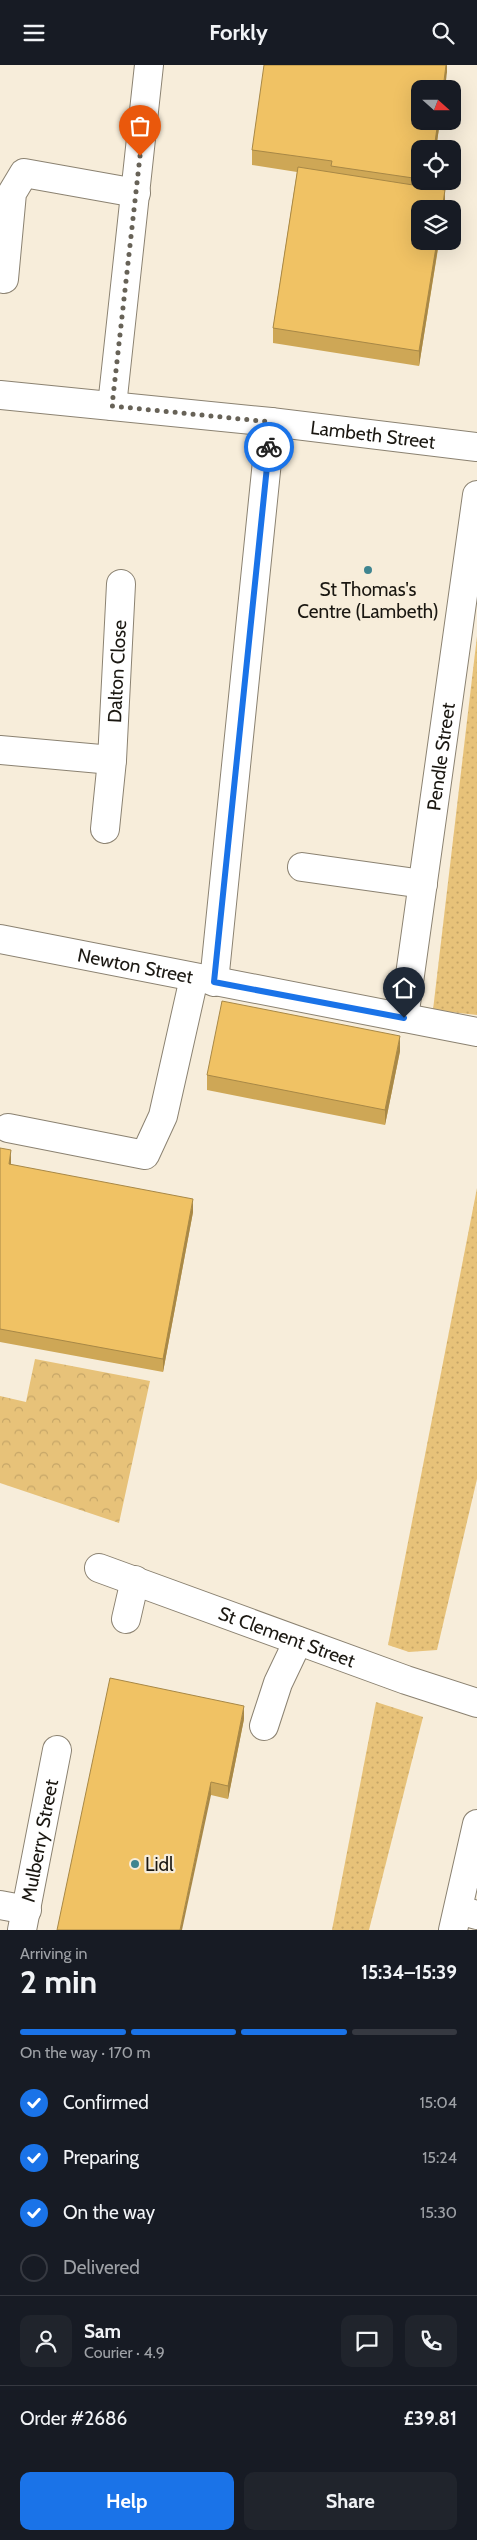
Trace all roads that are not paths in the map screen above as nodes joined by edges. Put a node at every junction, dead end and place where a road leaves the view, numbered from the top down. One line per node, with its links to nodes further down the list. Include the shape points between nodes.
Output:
1 (148, 65): 2 (main road)
2 (136, 193): 3 (main road, via 24,173 12,193); 5 (main road)
3 (4, 279)
4 (0, 395): 5 (main road, Lambeth Street)
5 (112, 406): 6 (main road, Lambeth Street)
6 (271, 422): 7 (main road, Lambeth Street); 16 (main road)
7 (477, 447)
8 (477, 495): 14 (main road, Pendle Street)
9 (121, 584): 11 (main road, Dalton Close)
10 (0, 750): 11 (main road)
11 (112, 760): 12 (main road, Dalton Close)
12 (105, 829)
13 (302, 867): 14 (main road)
14 (423, 884): 17 (main road, Pendle Street)
15 (0, 939): 16 (main road, Newton Street)
16 (204, 980): 17 (main road, Newton Street); 19 (main road, via 163,1116 145,1155)
17 (404, 1018): 18 (main road, Newton Street)
18 (477, 1032)
19 (8, 1129)
20 (98, 1568): 21 (main road, St Clement Street)
21 (135, 1580): 22 (main road); 23 (main road, St Clement Street)
22 (126, 1619)
23 (298, 1641): 24 (main road, St Clement Street); 25 (main road, via 278,1683)
24 (477, 1703)
25 (264, 1726)
26 (57, 1750): 30 (main road, Mulberry Street)
27 (477, 1824): 29 (main road)
28 (0, 1905): 30 (main road)
29 (463, 1918)
30 (24, 1920)

